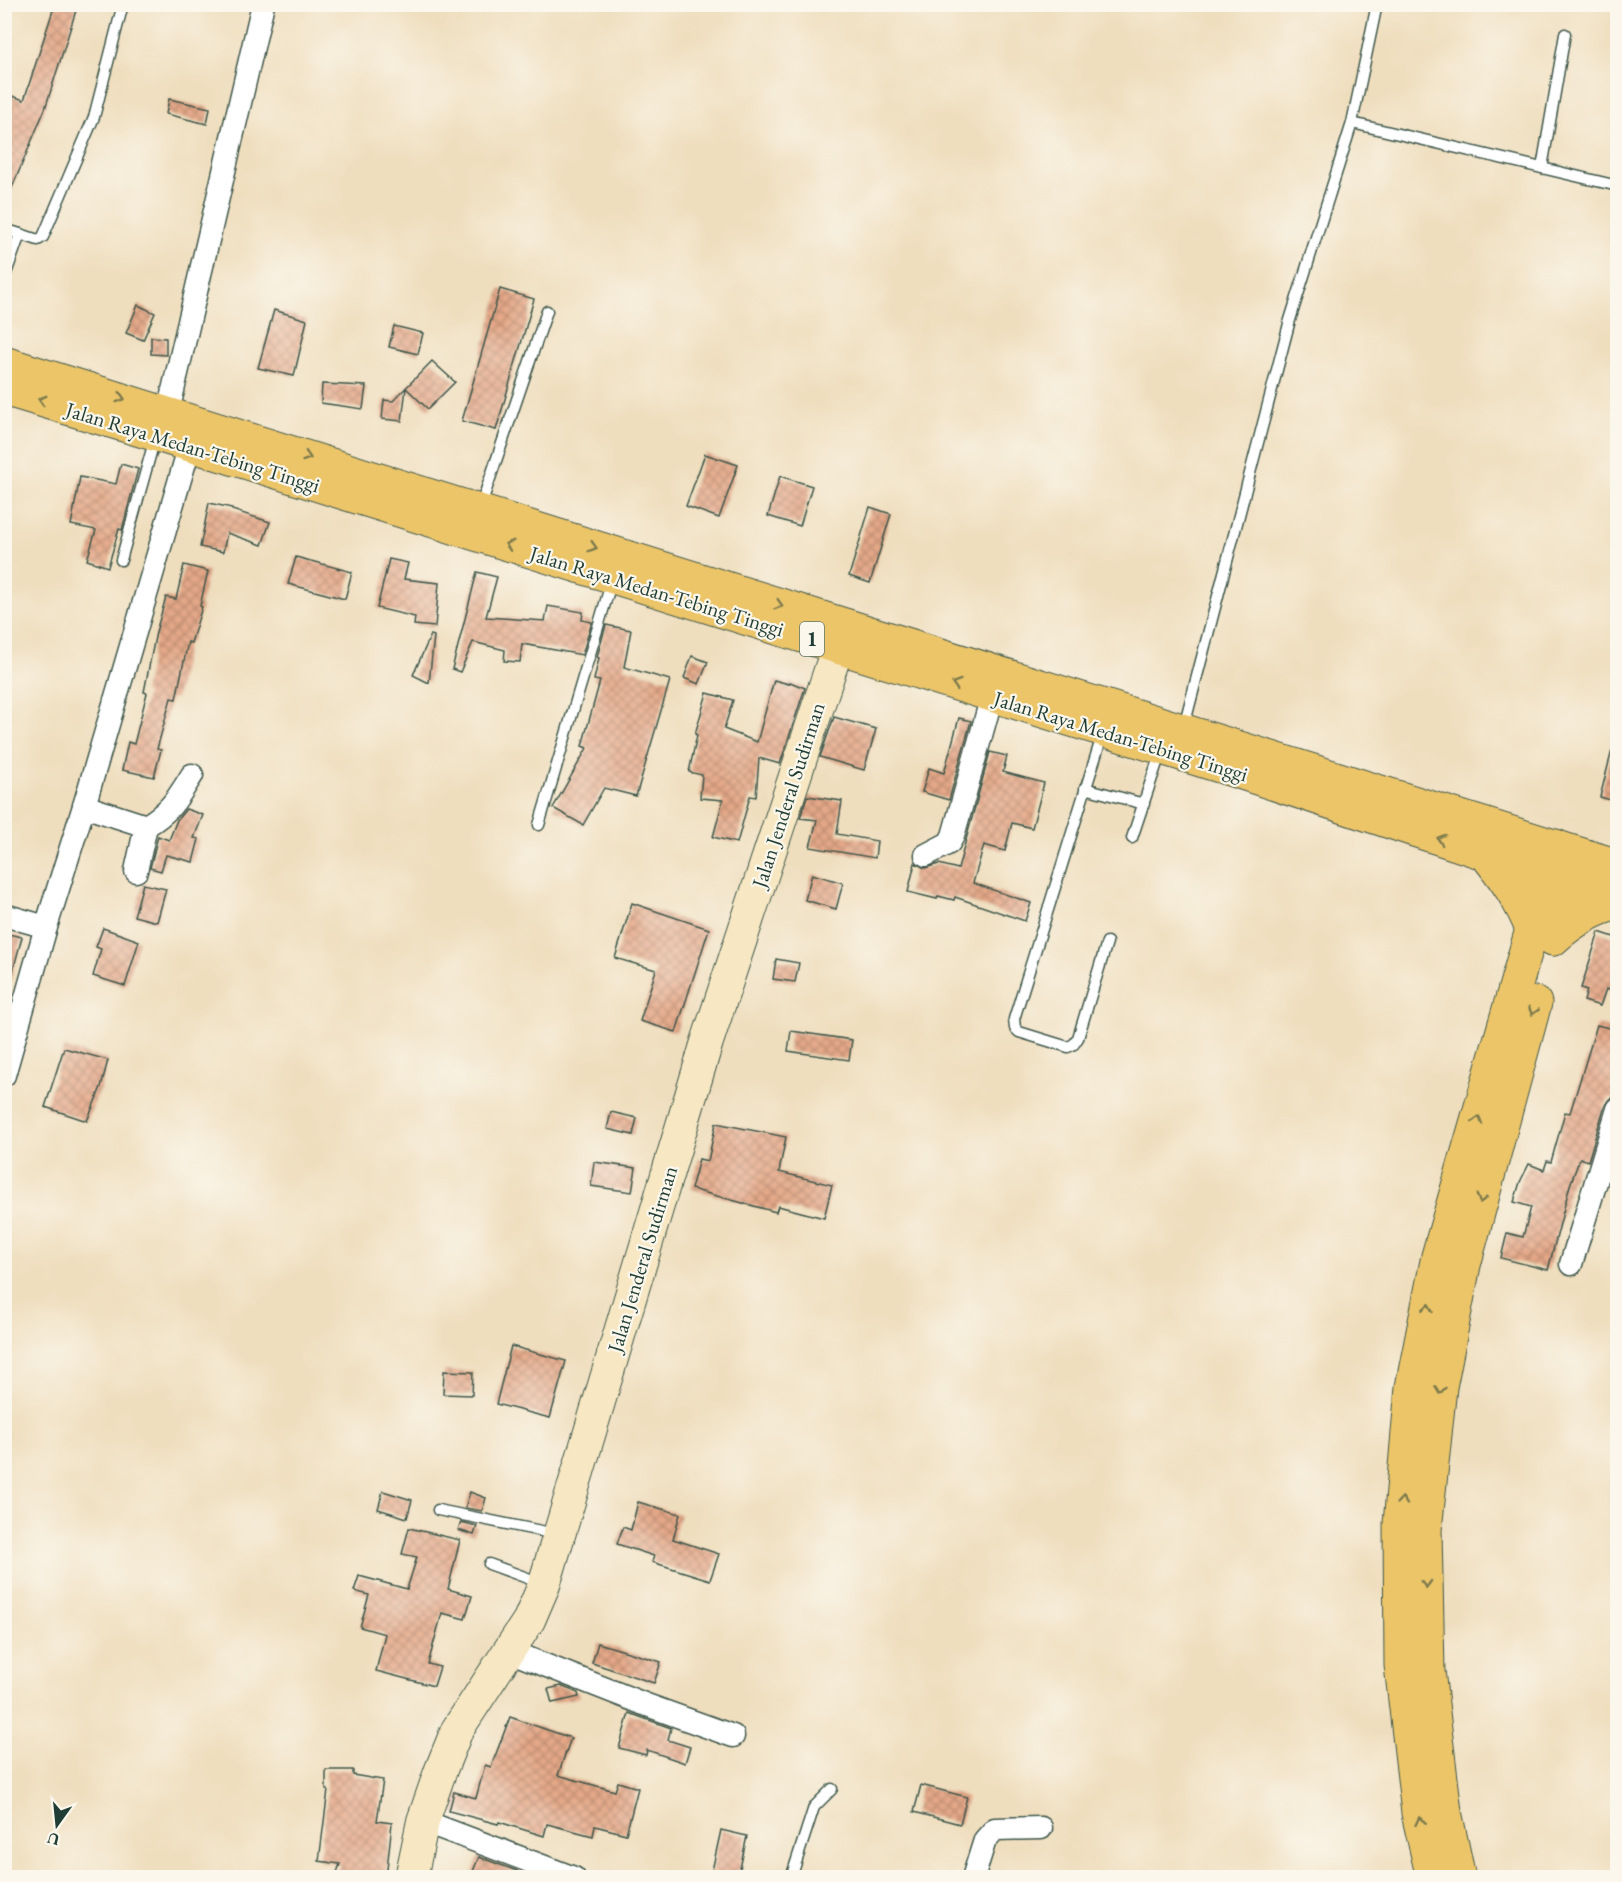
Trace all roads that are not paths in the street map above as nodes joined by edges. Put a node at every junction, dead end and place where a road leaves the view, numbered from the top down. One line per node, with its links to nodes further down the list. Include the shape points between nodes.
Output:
1 (123, 4): 9 (lane, via 94,117 43,237 38,240)
2 (263, 4): 14 (street)
3 (1377, 4): 5 (lane)
4 (1565, 34): 6 (lane)
5 (1353, 123): 6 (lane); 23 (lane, via 1290,320)
6 (1542, 168): 7 (lane)
7 (1617, 186)
8 (4, 229): 9 (lane)
9 (20, 234): 10 (lane)
10 (4, 279)
11 (547, 311): 17 (lane)
12 (4, 363): 14 (highway, Jalan Raya Medan-Tebing Tinggi / 1, one-way to 14)
13 (4, 389): 14 (highway, Jalan Raya Medan-Tebing Tinggi / 1, one-way to 13)
14 (162, 424): 15 (highway, Jalan Raya Medan-Tebing Tinggi / 1); 16 (highway, Jalan Raya Medan-Tebing Tinggi / 1, one-way to 16); 18 (lane)
15 (190, 445): 16 (highway, Jalan Raya Medan-Tebing Tinggi / 1); 27 (street)
16 (423, 505): 17 (highway, Jalan Raya Medan-Tebing Tinggi / 1); 19 (highway, Jalan Raya Medan-Tebing Tinggi / 1, one-way to 16)
17 (479, 511): 20 (highway, Jalan Raya Medan-Tebing Tinggi / 1, one-way to 20)
18 (121, 561)
19 (613, 577): 20 (highway, Jalan Raya Medan-Tebing Tinggi / 1); 28 (lane)
20 (841, 636): 21 (highway, Jalan Raya Medan-Tebing Tinggi / 1, one-way to 20); 23 (highway, Jalan Raya Medan-Tebing Tinggi / 1); 46 (main road, Jalan Jenderal Sudirman, via 707,1042)
21 (993, 696): 22 (highway, Jalan Raya Medan-Tebing Tinggi / 1); 32 (street, via 953,836 949,843)
22 (1103, 730): 23 (highway, Jalan Raya Medan-Tebing Tinggi / 1); 25 (lane)
23 (1172, 738): 26 (lane); 31 (highway, Jalan Raya Medan-Tebing Tinggi / 1, one-way to 23); 33 (highway, Jalan Raya Medan-Tebing Tinggi / 1)
24 (192, 775): 29 (street, via 173,806)
25 (1085, 788): 26 (lane); 41 (lane, via 1014,1019 1015,1028 1068,1047 1074,1044)
26 (1144, 804): 30 (lane)
27 (84, 806): 29 (street); 39 (street)
28 (538, 825)
29 (146, 826): 35 (street)
30 (1132, 838)
31 (1485, 853): 33 (highway, Jalan Raya Medan-Tebing Tinggi / 1); 40 (highway)
32 (926, 855)
33 (1563, 863): 34 (highway, Jalan Raya Medan-Tebing Tinggi / 1); 36 (highway, Jalan Raya Medan-Tebing Tinggi / 1); 40 (highway)
34 (1617, 866)
35 (136, 872)
36 (1617, 894)
37 (1617, 903): 40 (highway)
38 (4, 915): 39 (street)
39 (46, 927): 42 (street)
40 (1543, 935): 58 (highway, one-way to 40, via 1418,1813 1401,1665 1400,1524 1412,1387 1438,1256); 59 (highway, one-way to 59, via 1464,1264 1440,1387 1425,1530 1428,1671 1445,1812)
41 (1107, 942)
42 (4, 1075)
43 (1617, 1109): 44 (street)
44 (1571, 1264)
45 (438, 1510): 46 (lane)
46 (559, 1535): 48 (main road, Jalan Jenderal Sudirman)
47 (489, 1564): 48 (lane)
48 (544, 1585): 49 (main road, Jalan Jenderal Sudirman, via 529,1620)
49 (509, 1651): 50 (street); 52 (main road, Jalan Jenderal Sudirman, via 457,1730)
50 (733, 1736)
51 (832, 1789): 56 (lane, via 814,1807)
52 (423, 1821): 54 (main road, Jalan Jenderal Sudirman); 55 (street)
53 (1041, 1828): 57 (street, via 995,1829 985,1840)
54 (411, 1878)
55 (574, 1878)
56 (791, 1878)
57 (973, 1878)
58 (1433, 1878)
59 (1459, 1878)

